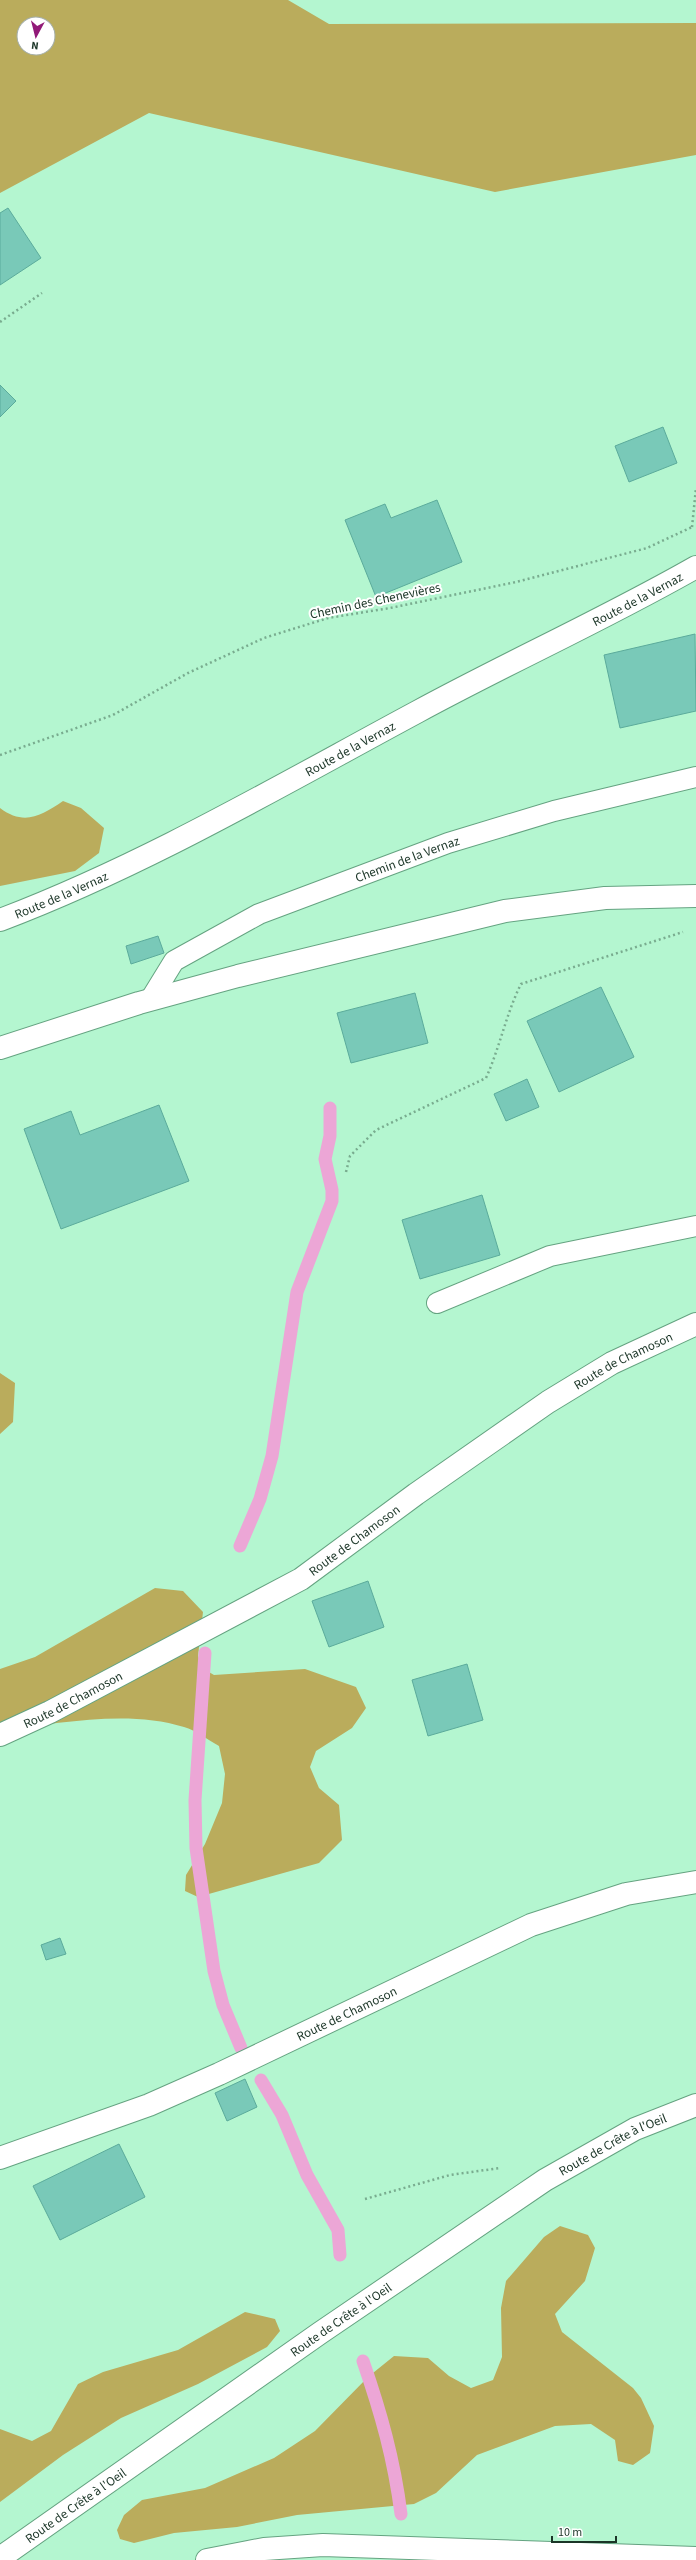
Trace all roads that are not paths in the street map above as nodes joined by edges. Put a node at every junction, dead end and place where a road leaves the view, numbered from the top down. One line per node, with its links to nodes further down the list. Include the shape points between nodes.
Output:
1 (695, 569): 4 (street, Route de la Vernaz, via 423,709 202,828 57,899)
2 (696, 776): 5 (lane, Chemin de la Vernaz, via 554,811 448,843 259,914 174,961)
3 (696, 896): 5 (street, via 605,898 505,911 297,960)
4 (0, 920)
5 (150, 1000): 6 (street)
6 (0, 1048)
7 (696, 1226): 8 (lane, via 550,1256)
8 (437, 1303)
9 (696, 1324): 10 (street, Route de Chamoson, via 612,1362 548,1402 416,1494 301,1579 50,1712)
10 (0, 1735)
11 (696, 1882): 13 (street, Route de Chamoson, via 626,1894 531,1926 149,2105)
12 (696, 2105): 14 (street, Route de Crête à l'Oeil, via 635,2129 545,2180 313,2337)
13 (0, 2158)
14 (0, 2558)
15 (696, 2558): 16 (street, via 323,2545 264,2549)
16 (207, 2560)

